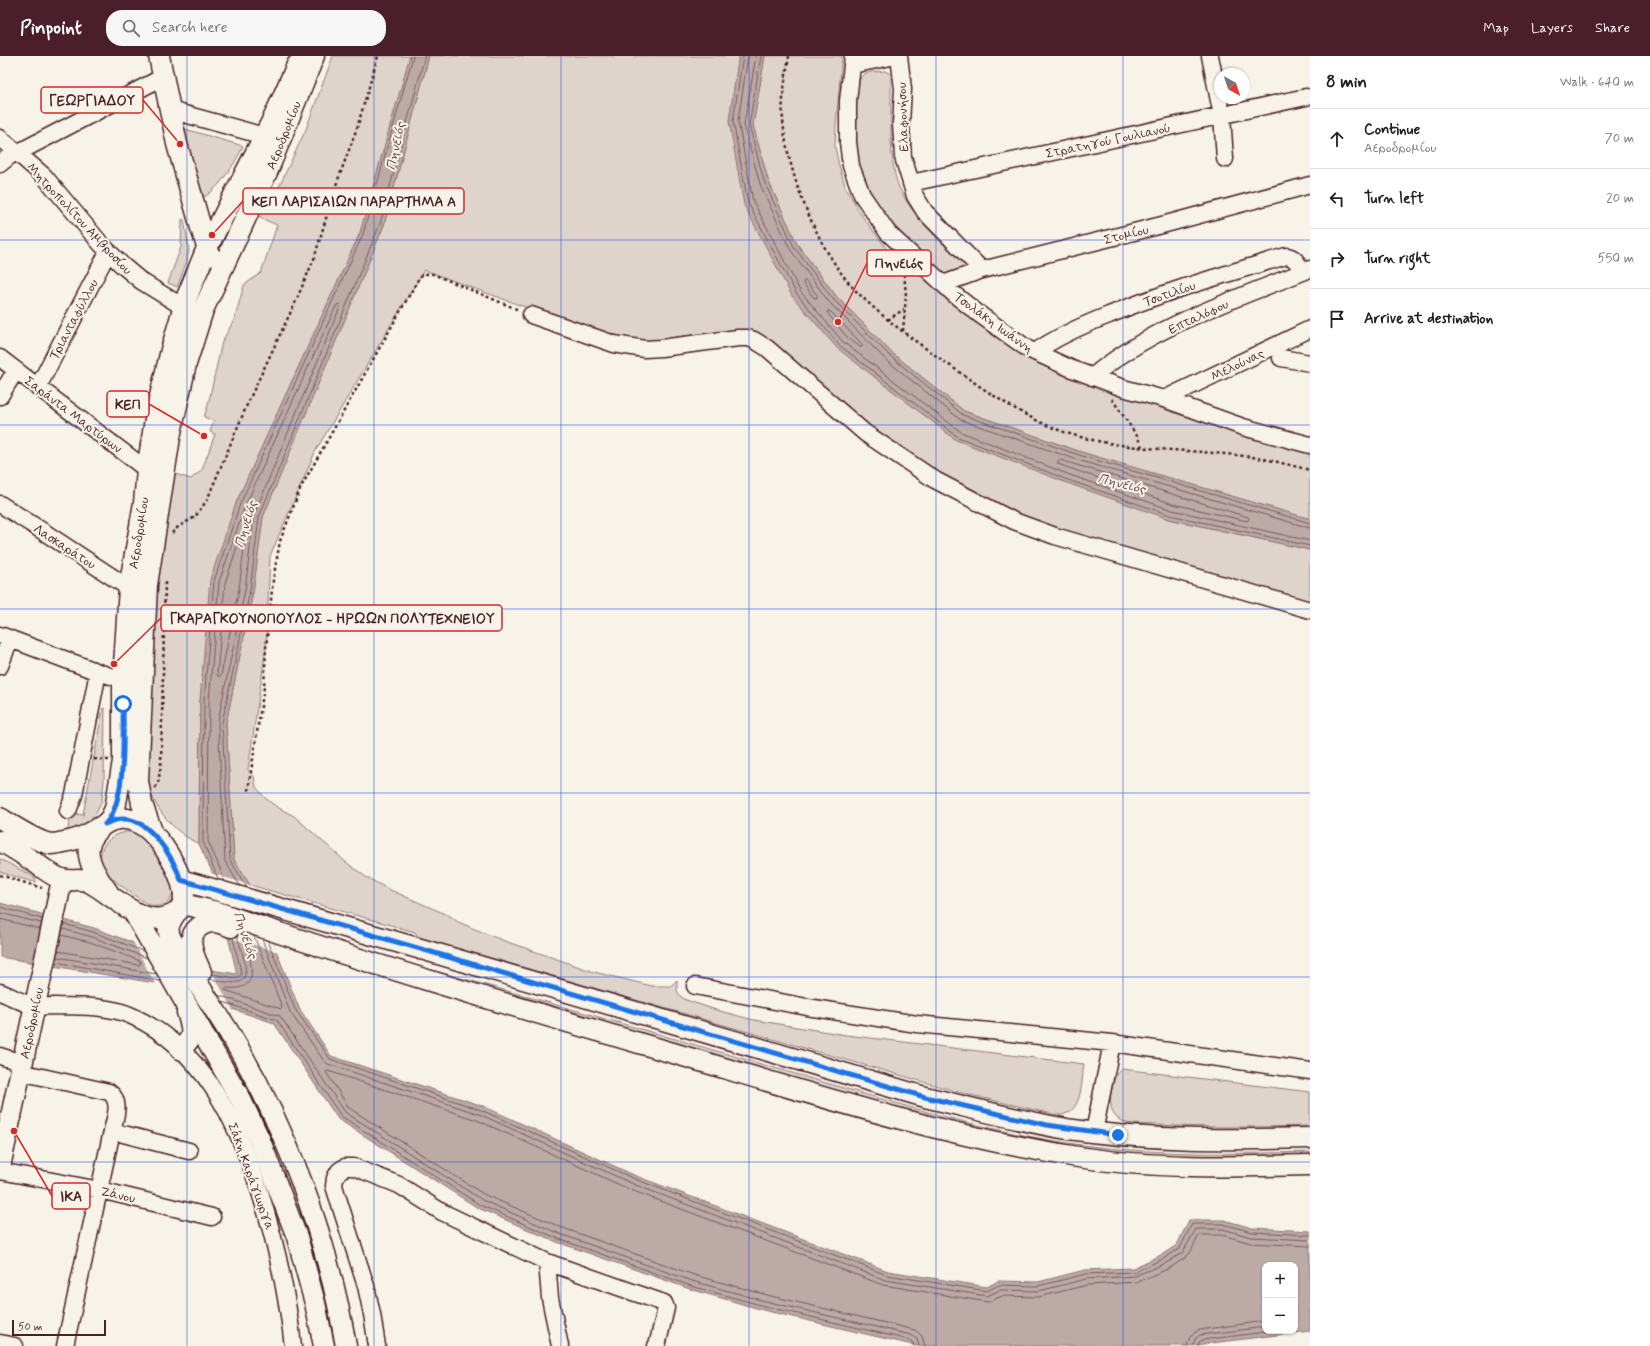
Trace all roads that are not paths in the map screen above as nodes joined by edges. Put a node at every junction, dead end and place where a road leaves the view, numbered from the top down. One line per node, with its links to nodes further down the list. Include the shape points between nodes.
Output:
1 (159, 56): 9 (main road)
2 (301, 56): 13 (main road, Αεροδρομίου)
3 (314, 56): 24 (main road, Αεροδρομίου, via 268,170)
4 (896, 56): 7 (street)
5 (899, 56): 18 (street, Ελαφονήσου, via 903,89 902,147)
6 (1210, 56): 12 (street)
7 (880, 58): 8 (street)
8 (853, 60): 25 (street, Τσολάκη Ιωάννη, via 847,134 854,176 862,195 888,233)
9 (163, 77): 11 (main road); 15 (street)
10 (1306, 97): 12 (street, Στρατηγού Γουλιανού)
11 (170, 110): 13 (street); 20 (main road, via 177,144)
12 (1222, 116): 16 (street); 18 (street, Στρατηγού Γουλιανού)
13 (264, 136): 20 (main road, Αεροδρομίου)
14 (0, 138): 15 (street, Μητροπολίτου Αμβροσίου)
15 (18, 153): 17 (street, via 12,154); 21 (street, Μητροπολίτου Αμβροσίου, via 54,186)
16 (1225, 159)
17 (0, 164)
18 (911, 183): 22 (street, Ελαφονήσου, via 915,196 926,212)
19 (1310, 185): 22 (street, Στομίου)
20 (207, 248): 24 (main road); 26 (main road, Αεροδρομίου)
21 (108, 252): 26 (street, Μητροπολίτου Αμβροσίου, via 141,281); 35 (street, Τριανταφύλλου)
22 (982, 270): 25 (street, Στομίου)
23 (1306, 270): 29 (street, Τσοτιλίου, via 1291,256 1242,269 1122,309 1064,335); 34 (street, Επταλόφου, via 1180,323 1116,358)
24 (218, 277): 50 (main road, Αεροδρομίου, via 197,325 181,385 159,501 147,585 138,781 142,804)
25 (943, 284): 29 (street, Τσολάκη Ιωάννη, via 979,314)
26 (183, 307): 39 (main road, Αεροδρομίου, via 156,412)
27 (531, 315): 42 (street, via 614,344 645,349 748,338 767,348 865,433 935,480 1014,521 1055,536)
28 (1310, 329): 37 (street, Μελούνας)
29 (1035, 352): 34 (street, Τσολάκη Ιωάννη)
30 (0, 358): 33 (street, Σαράντα Μαρτύρων)
31 (1281, 358): 32 (street)
32 (1310, 363)
33 (16, 370): 35 (street, Σαράντα Μαρτύρων); 36 (street)
34 (1092, 377): 37 (street, Τσολάκη Ιωάννη)
35 (38, 387): 39 (street, Σαράντα Μαρτύρων)
36 (0, 396)
37 (1164, 399): 38 (street, Τσολάκη Ιωάννη, via 1243,428)
38 (1310, 445)
39 (147, 470): 41 (main road, Αεροδρομίου, via 144,503)
40 (0, 504): 41 (street, Λασκαράτου)
41 (129, 588): 46 (main road, Αεροδρομίου)
42 (1310, 610)
43 (5, 637): 44 (street); 45 (street)
44 (0, 666)
45 (98, 672): 46 (street); 47 (street, via 74,795)
46 (123, 680): 49 (main road, Αεροδρομίου, via 121,776 114,809 110,819)
47 (68, 812)
48 (0, 818): 52 (main road, via 48,843)
49 (103, 826): 50 (main road, via 116,820 132,820); 52 (main road); 55 (main road, via 91,841 89,851 94,870)
50 (153, 834): 54 (main road)
51 (0, 841): 53 (main road)
52 (66, 842): 53 (main road, via 56,853 53,861)
53 (62, 880): 55 (main road, via 84,880); 61 (main road, Αεροδρομίου)
54 (181, 880): 56 (main road, via 184,894); 70 (main road, via 925,1097 1047,1125)
55 (110, 895): 58 (main road)
56 (179, 909): 57 (main road); 58 (main road, via 167,918); 62 (main road, via 169,924 169,934)
57 (212, 916): 62 (main road, via 197,929 191,941 194,957 208,985); 73 (main road, via 256,925 431,982 894,1117 1042,1151 1156,1165)
58 (137, 919): 63 (main road, Σάκη Καράγιωργα)
59 (695, 986): 64 (street, via 917,1024)
60 (0, 992): 61 (street, Σάκη Καράγιωργα)
61 (35, 1004): 65 (street, Σάκη Καράγιωργα, via 100,1008 124,1013 147,1024); 67 (main road, Αεροδρομίου)
62 (211, 1004): 84 (main road, via 258,1085 301,1183 324,1251)
63 (193, 1021): 65 (main road, via 189,1042); 83 (main road, Σάκη Καράγιωργα, via 240,1098 259,1138 304,1259)
64 (1112, 1043): 68 (street); 70 (street)
65 (180, 1049): 82 (street, Σάκη Καράγιωργα, via 218,1094 243,1144 256,1179 284,1278)
66 (0, 1056): 67 (street)
67 (21, 1068): 69 (street, via 109,1092 116,1100 117,1106); 74 (main road, Αεροδρομίου)
68 (1310, 1071)
69 (112, 1131): 72 (street); 76 (street)
70 (1094, 1132): 71 (main road, via 1188,1139)
71 (1310, 1138)
72 (190, 1151)
73 (1310, 1165)
74 (0, 1167)
75 (0, 1171): 76 (street, Ζάνου)
76 (100, 1190): 77 (street, Ζάνου); 81 (street)
77 (212, 1217)
78 (547, 1262): 85 (street, via 442,1212 383,1177 354,1167 345,1167 339,1171 334,1186 366,1286); 86 (street, via 550,1298); 87 (street, via 664,1302 666,1308)
79 (0, 1343): 80 (street)
80 (15, 1346)
81 (64, 1346)
82 (293, 1346)
83 (324, 1346)
84 (346, 1346)
85 (377, 1346)
86 (560, 1346)
87 (656, 1346)

